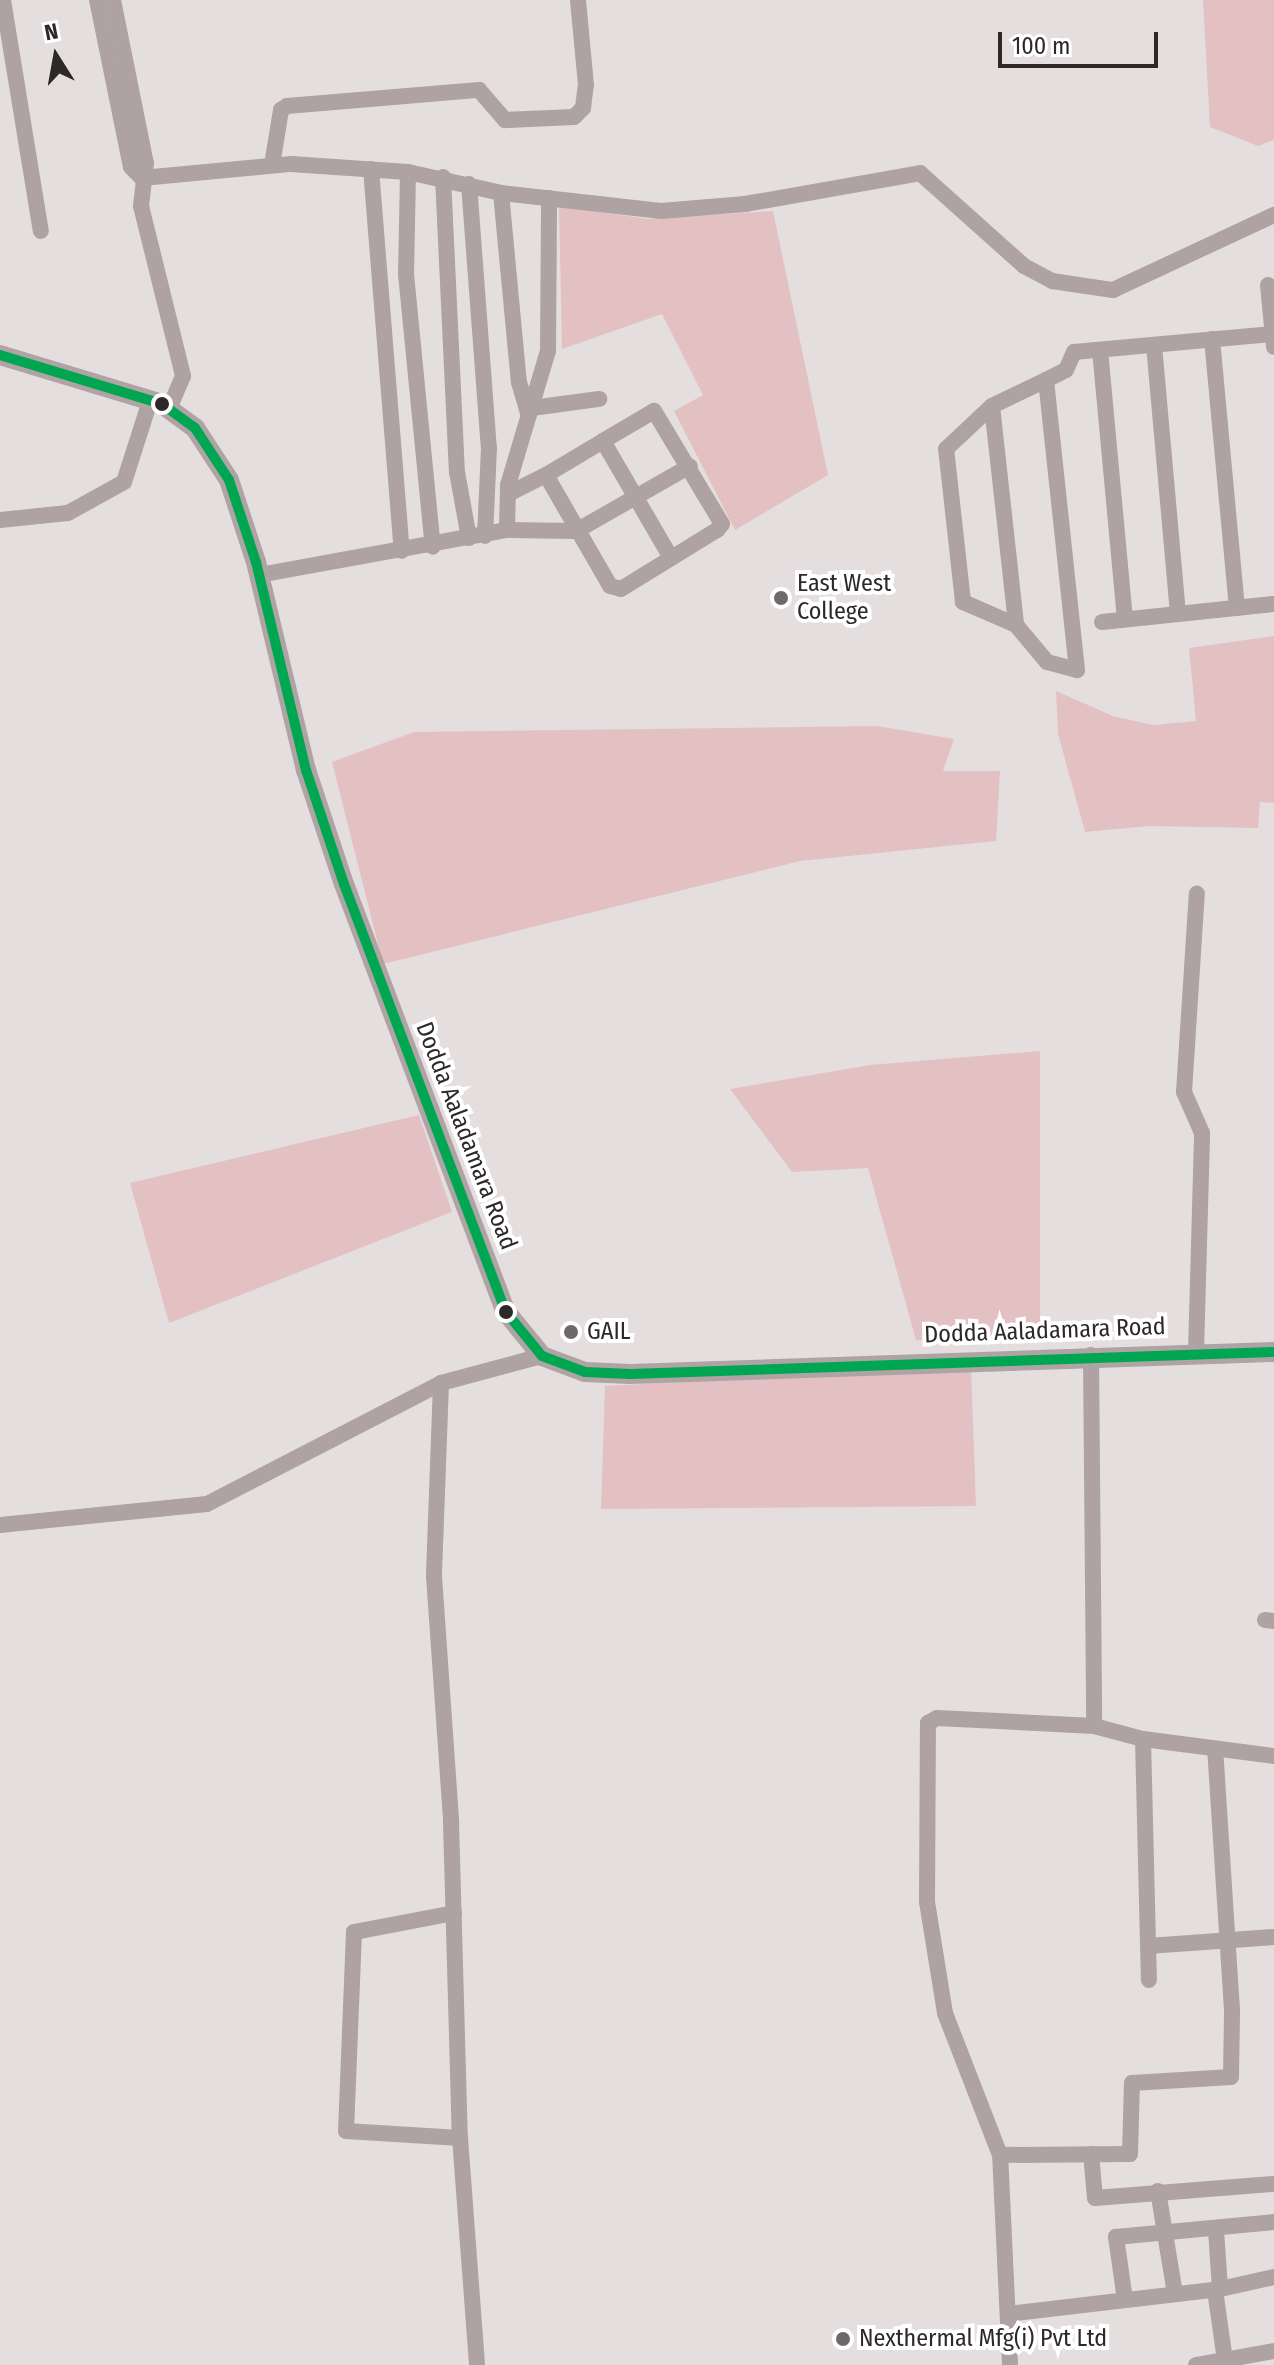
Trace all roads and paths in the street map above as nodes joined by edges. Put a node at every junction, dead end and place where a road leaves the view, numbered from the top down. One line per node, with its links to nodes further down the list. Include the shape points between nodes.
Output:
1 (3, 0): 5 (street)
2 (97, 0): 10 (street, via 131,167)
3 (113, 0): 10 (street, via 146,163)
4 (578, 0): 6 (street, via 586,86 583,108 574,117 505,120 479,90 287,106 281,110)
5 (3, 19): 15 (street)
6 (272, 165): 7 (street); 10 (street)
7 (371, 169): 8 (street); 38 (street)
8 (408, 172): 9 (street); 37 (street, via 406,274)
9 (443, 177): 11 (street); 36 (street, via 457,472)
10 (142, 178): 26 (street, via 141,206 183,376)
11 (469, 184): 12 (street); 36 (street, via 489,448)
12 (501, 193): 13 (street); 27 (street, via 519,382)
13 (549, 198): 14 (street, via 661,211 745,204 920,173 1024,266 1052,281 1113,290); 27 (street, via 548,351)
14 (1274, 215)
15 (41, 231)
16 (1268, 285): 18 (street)
17 (1212, 339): 18 (street); 19 (street); 42 (street)
18 (1273, 340)
19 (1154, 345): 20 (street); 43 (street)
20 (1100, 350): 22 (street, via 1074,352 1066,370); 44 (street)
21 (0, 355): 24 (main road, Dodda Aaladamara Road)
22 (1046, 380): 25 (street); 46 (street, via 1077,670 1047,662)
23 (599, 399): 27 (street)
24 (150, 401): 26 (main road, Dodda Aaladamara Road); 33 (street, via 124,482 68,513)
25 (992, 406): 46 (street); 46 (street, via 946,449 963,602)
26 (169, 409): 40 (main road, Dodda Aaladamara Road, via 195,428 229,480)
27 (531, 412): 31 (street)
28 (603, 441): 29 (street, via 654,411); 30 (street); 32 (street)
29 (690, 466): 32 (street); 39 (street, via 722,524)
30 (546, 475): 31 (street); 34 (street)
31 (508, 494): 35 (street)
32 (636, 498): 34 (street); 39 (street)
33 (0, 520)
34 (579, 529): 35 (street); 39 (street, via 615,590)
35 (507, 530): 36 (street)
36 (477, 537): 37 (street)
37 (433, 547): 38 (street)
38 (402, 551): 40 (street)
39 (671, 558)
40 (259, 575): 51 (main road, Dodda Aaladamara Road, via 306,770 344,884 506,1312)
41 (1274, 604): 42 (street)
42 (1237, 608): 43 (street)
43 (1178, 614): 44 (street)
44 (1125, 619): 45 (street)
45 (1102, 622)
46 (1016, 625)
47 (1197, 893): 48 (street, via 1184,1092 1202,1133)
48 (1196, 1352): 49 (main road, Dodda Aaladamara Road); 50 (main road, Dodda Aaladamara Road)
49 (1274, 1352)
50 (1091, 1355): 51 (main road, Dodda Aaladamara Road, via 630,1374 585,1372); 54 (street)
51 (542, 1356): 52 (street)
52 (441, 1383): 53 (street, via 207,1504); 58 (street, via 434,1576)
53 (0, 1525)
54 (1094, 1726): 55 (street); 65 (street, via 937,1718 927,1727 927,1902 945,2013)
55 (1143, 1739): 56 (street); 61 (street)
56 (1215, 1749): 57 (street); 60 (street)
57 (1274, 1756)
58 (454, 1913): 63 (street); 63 (street, via 354,1932 346,2131)
59 (1274, 1937): 60 (street)
60 (1227, 1941): 61 (street); 64 (street, via 1231,2077 1136,2081 1130,2089 1130,2154)
61 (1148, 1946): 62 (street)
62 (1149, 1980)
63 (460, 2138): 78 (street)
64 (1091, 2154): 65 (street); 67 (street, via 1093,2198)
65 (1000, 2155): 75 (street)
66 (1274, 2184): 67 (street)
67 (1158, 2191): 70 (street)
68 (1274, 2222): 69 (street)
69 (1216, 2230): 70 (street); 72 (street)
70 (1166, 2235): 73 (street); 74 (street, via 1116,2237)
71 (1274, 2277): 72 (street)
72 (1218, 2290): 73 (street); 77 (street)
73 (1175, 2294): 74 (street)
74 (1125, 2300): 75 (street)
75 (1008, 2314): 79 (street)
76 (1274, 2351): 77 (street)
77 (1225, 2360): 80 (street)
78 (477, 2365)
79 (1010, 2365)
80 (1196, 2365)

